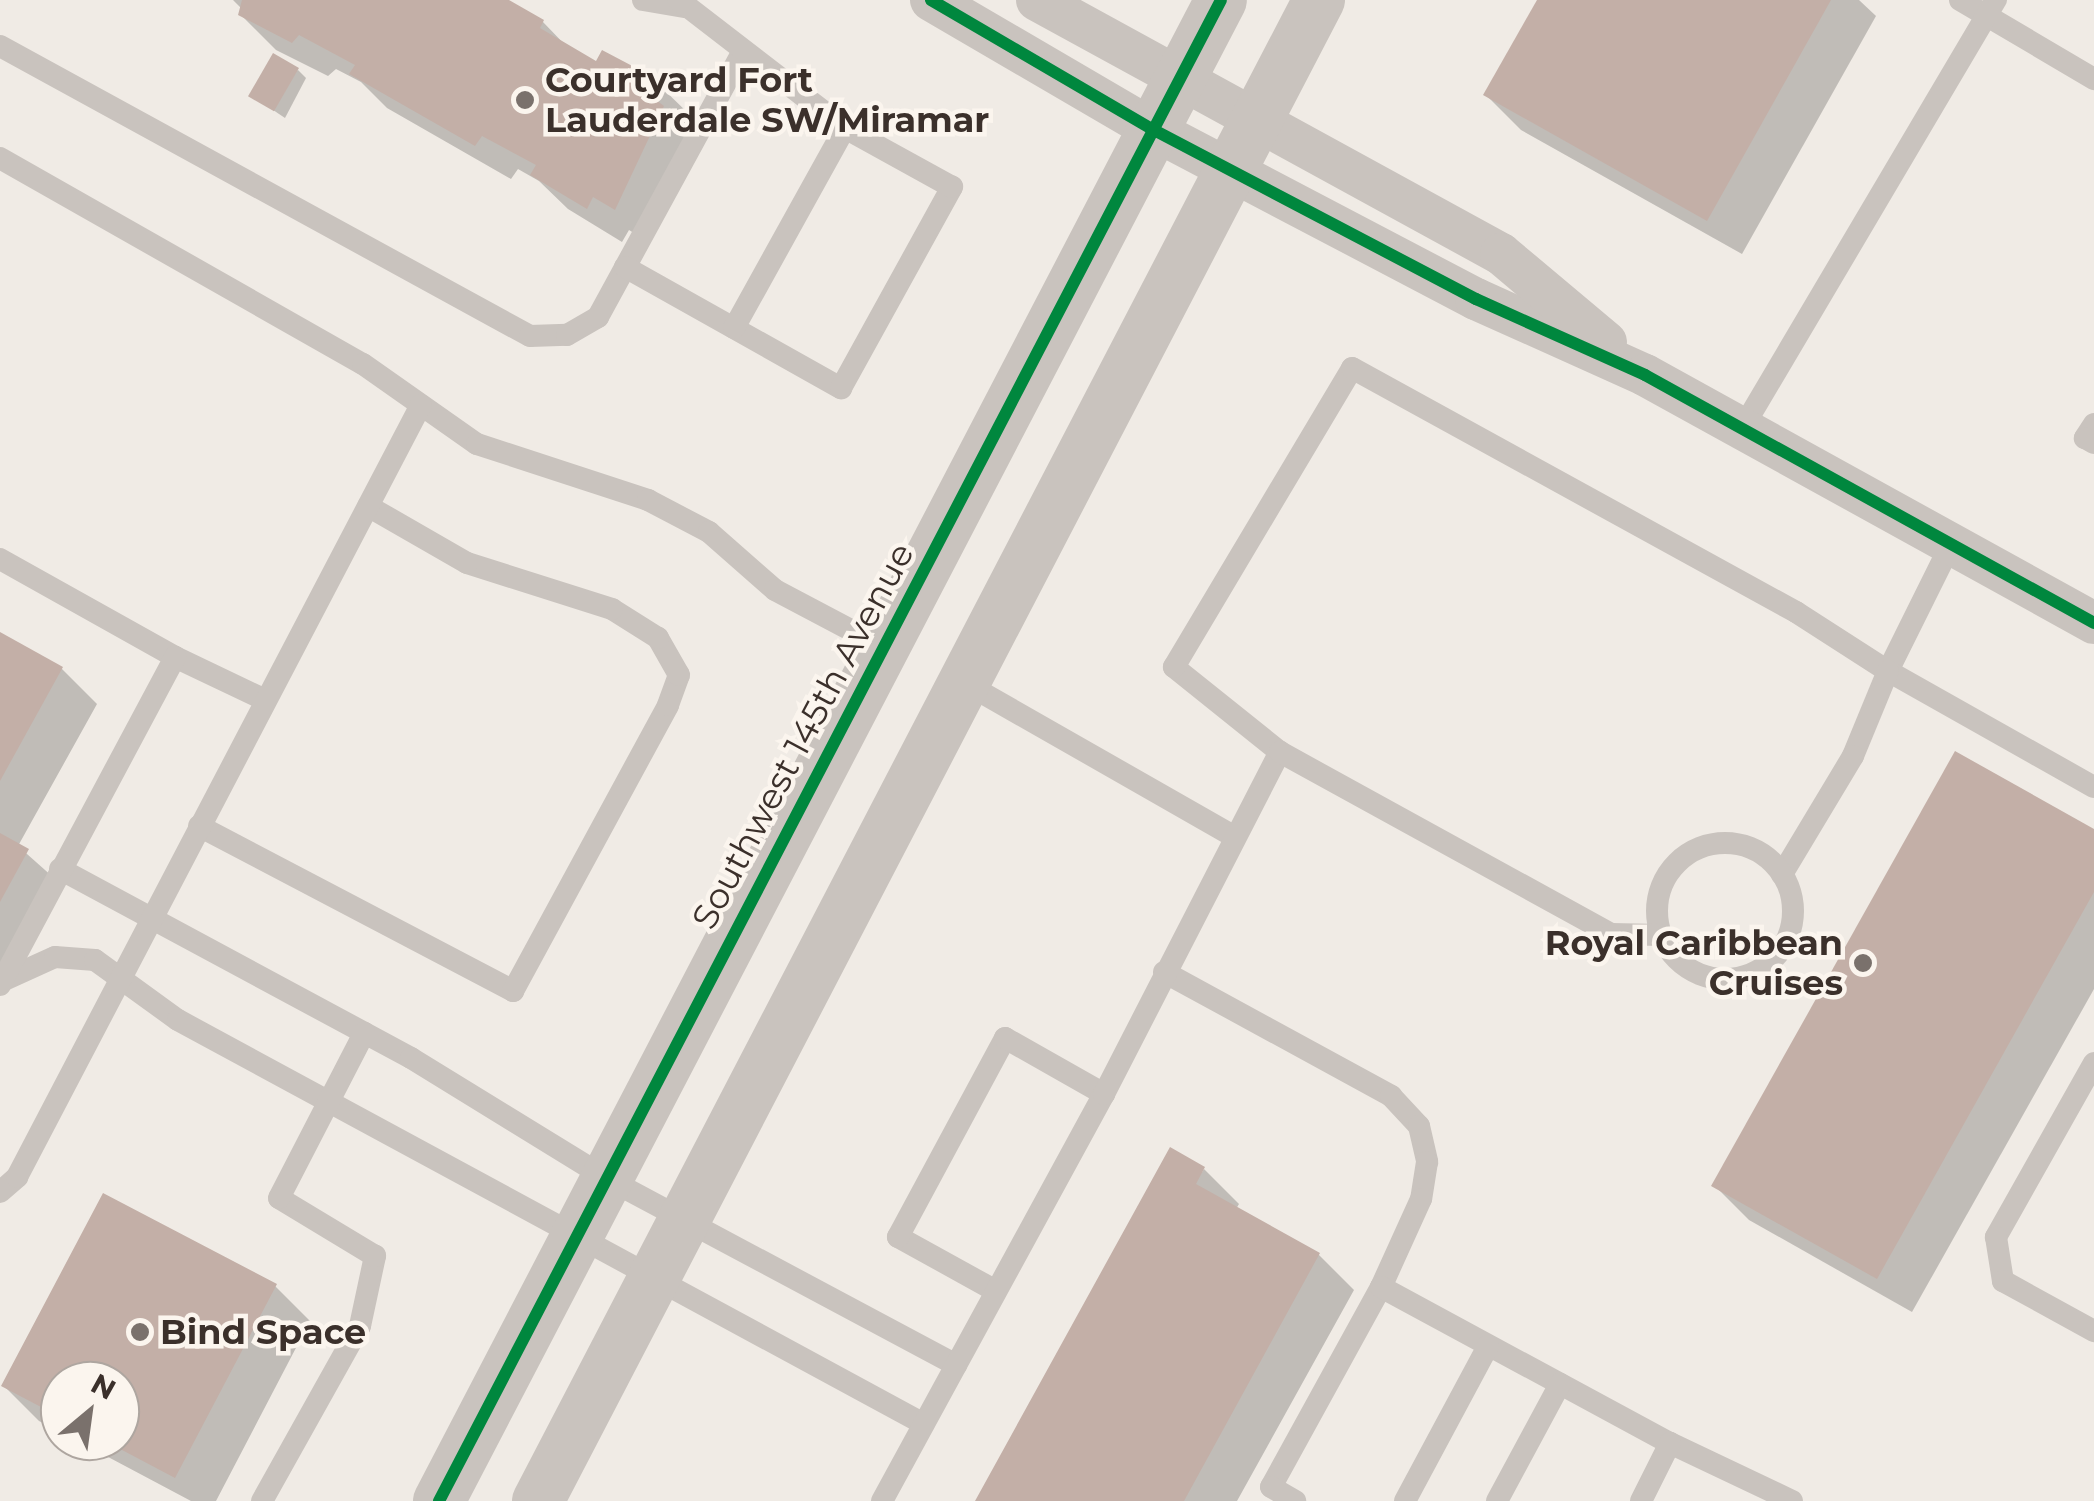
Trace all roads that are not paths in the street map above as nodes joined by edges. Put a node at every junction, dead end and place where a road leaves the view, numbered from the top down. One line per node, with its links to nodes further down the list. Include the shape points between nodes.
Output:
1 (644, 0): 7 (lane)
2 (932, 0): 15 (street)
3 (1037, 0): 11 (street)
4 (1220, 0): 11 (street, Southwest 145th Avenue)
5 (1318, 0): 13 (street)
6 (1960, 0): 8 (lane)
7 (684, 2): 10 (lane)
8 (1991, 8): 12 (lane); 23 (lane)
9 (0, 46): 18 (lane, via 530,336 567,334 598,317)
10 (744, 51): 14 (lane); 18 (lane)
11 (1179, 78): 13 (street); 15 (street, Southwest 145th Avenue)
12 (2094, 79)
13 (1256, 120): 17 (street); 20 (street, via 1502,254)
14 (845, 128): 19 (lane); 19 (lane, via 952,187 841,388)
15 (1152, 129): 17 (street); 29 (street, Southwest 145th Avenue)
16 (0, 158): 21 (lane, via 363,364)
17 (1231, 170): 20 (street, via 1476,299); 32 (street)
18 (625, 267): 19 (lane)
19 (734, 328)
20 (1644, 375): 23 (street)
21 (421, 405): 25 (lane); 29 (lane, via 476,444 648,500 709,532 774,590)
22 (2094, 424): 24 (lane, via 2086,438)
23 (1742, 429): 26 (street)
24 (2094, 443)
25 (368, 506): 33 (lane); 36 (lane, via 467,563 612,609 658,638 679,675 668,705 513,992)
26 (1951, 544): 28 (street); 31 (lane)
27 (0, 559): 30 (lane)
28 (2094, 623)
29 (883, 647): 49 (street, Southwest 145th Avenue)
30 (175, 657): 33 (lane); 38 (lane)
31 (1888, 672): 34 (lane, via 1796,612 1352,368 1174,667); 35 (lane); 39 (lane, via 1853,756)
32 (965, 683): 37 (lane); 51 (street)
33 (265, 700): 36 (lane)
34 (1280, 752): 37 (lane); 41 (lane, via 1611,934)
35 (2094, 787)
36 (199, 826): 40 (lane)
37 (1235, 836): 42 (lane)
38 (60, 869): 40 (lane); 44 (lane)
39 (1782, 874): 41 (lane, via 1759,852 1738,844 1696,849 1680,860 1658,894); 41 (lane, via 1794,906 1792,928 1783,948 1750,976 1706,977 1678,960)
40 (152, 918): 43 (lane); 45 (lane)
41 (1661, 935)
42 (1164, 972): 47 (lane); 54 (lane, via 1390,1096 1419,1126 1427,1162 1421,1198)
43 (120, 977): 44 (lane, via 95,960 54,957); 48 (lane, via 178,1020); 50 (lane, via 17,1177)
44 (1, 983)
45 (364, 1032): 48 (lane); 49 (lane)
46 (2094, 1062): 56 (lane, via 1996,1238 2003,1281)
47 (1104, 1094): 55 (lane); 55 (lane, via 1005,1038 898,1237)
48 (329, 1102): 52 (lane); 62 (lane, via 280,1198 376,1256 360,1326)
49 (606, 1178): 51 (lane); 52 (street, Southwest 145th Avenue)
50 (0, 1192)
51 (687, 1221): 53 (street); 58 (lane)
52 (577, 1235): 53 (lane); 63 (street, Southwest 145th Avenue)
53 (657, 1278): 60 (lane); 64 (street)
54 (1380, 1288): 57 (lane); 66 (lane, via 1270,1487)
55 (996, 1291): 58 (lane)
56 (2094, 1330)
57 (1488, 1346): 59 (lane); 67 (lane)
58 (956, 1365): 60 (lane)
59 (1560, 1384): 61 (lane); 68 (lane)
60 (924, 1424): 65 (lane)
61 (1670, 1444): 69 (lane); 70 (lane)
62 (262, 1501)
63 (439, 1501)
64 (538, 1501)
65 (882, 1501)
66 (1295, 1501)
67 (1405, 1501)
68 (1497, 1501)
69 (1641, 1501)
70 (1792, 1501)

